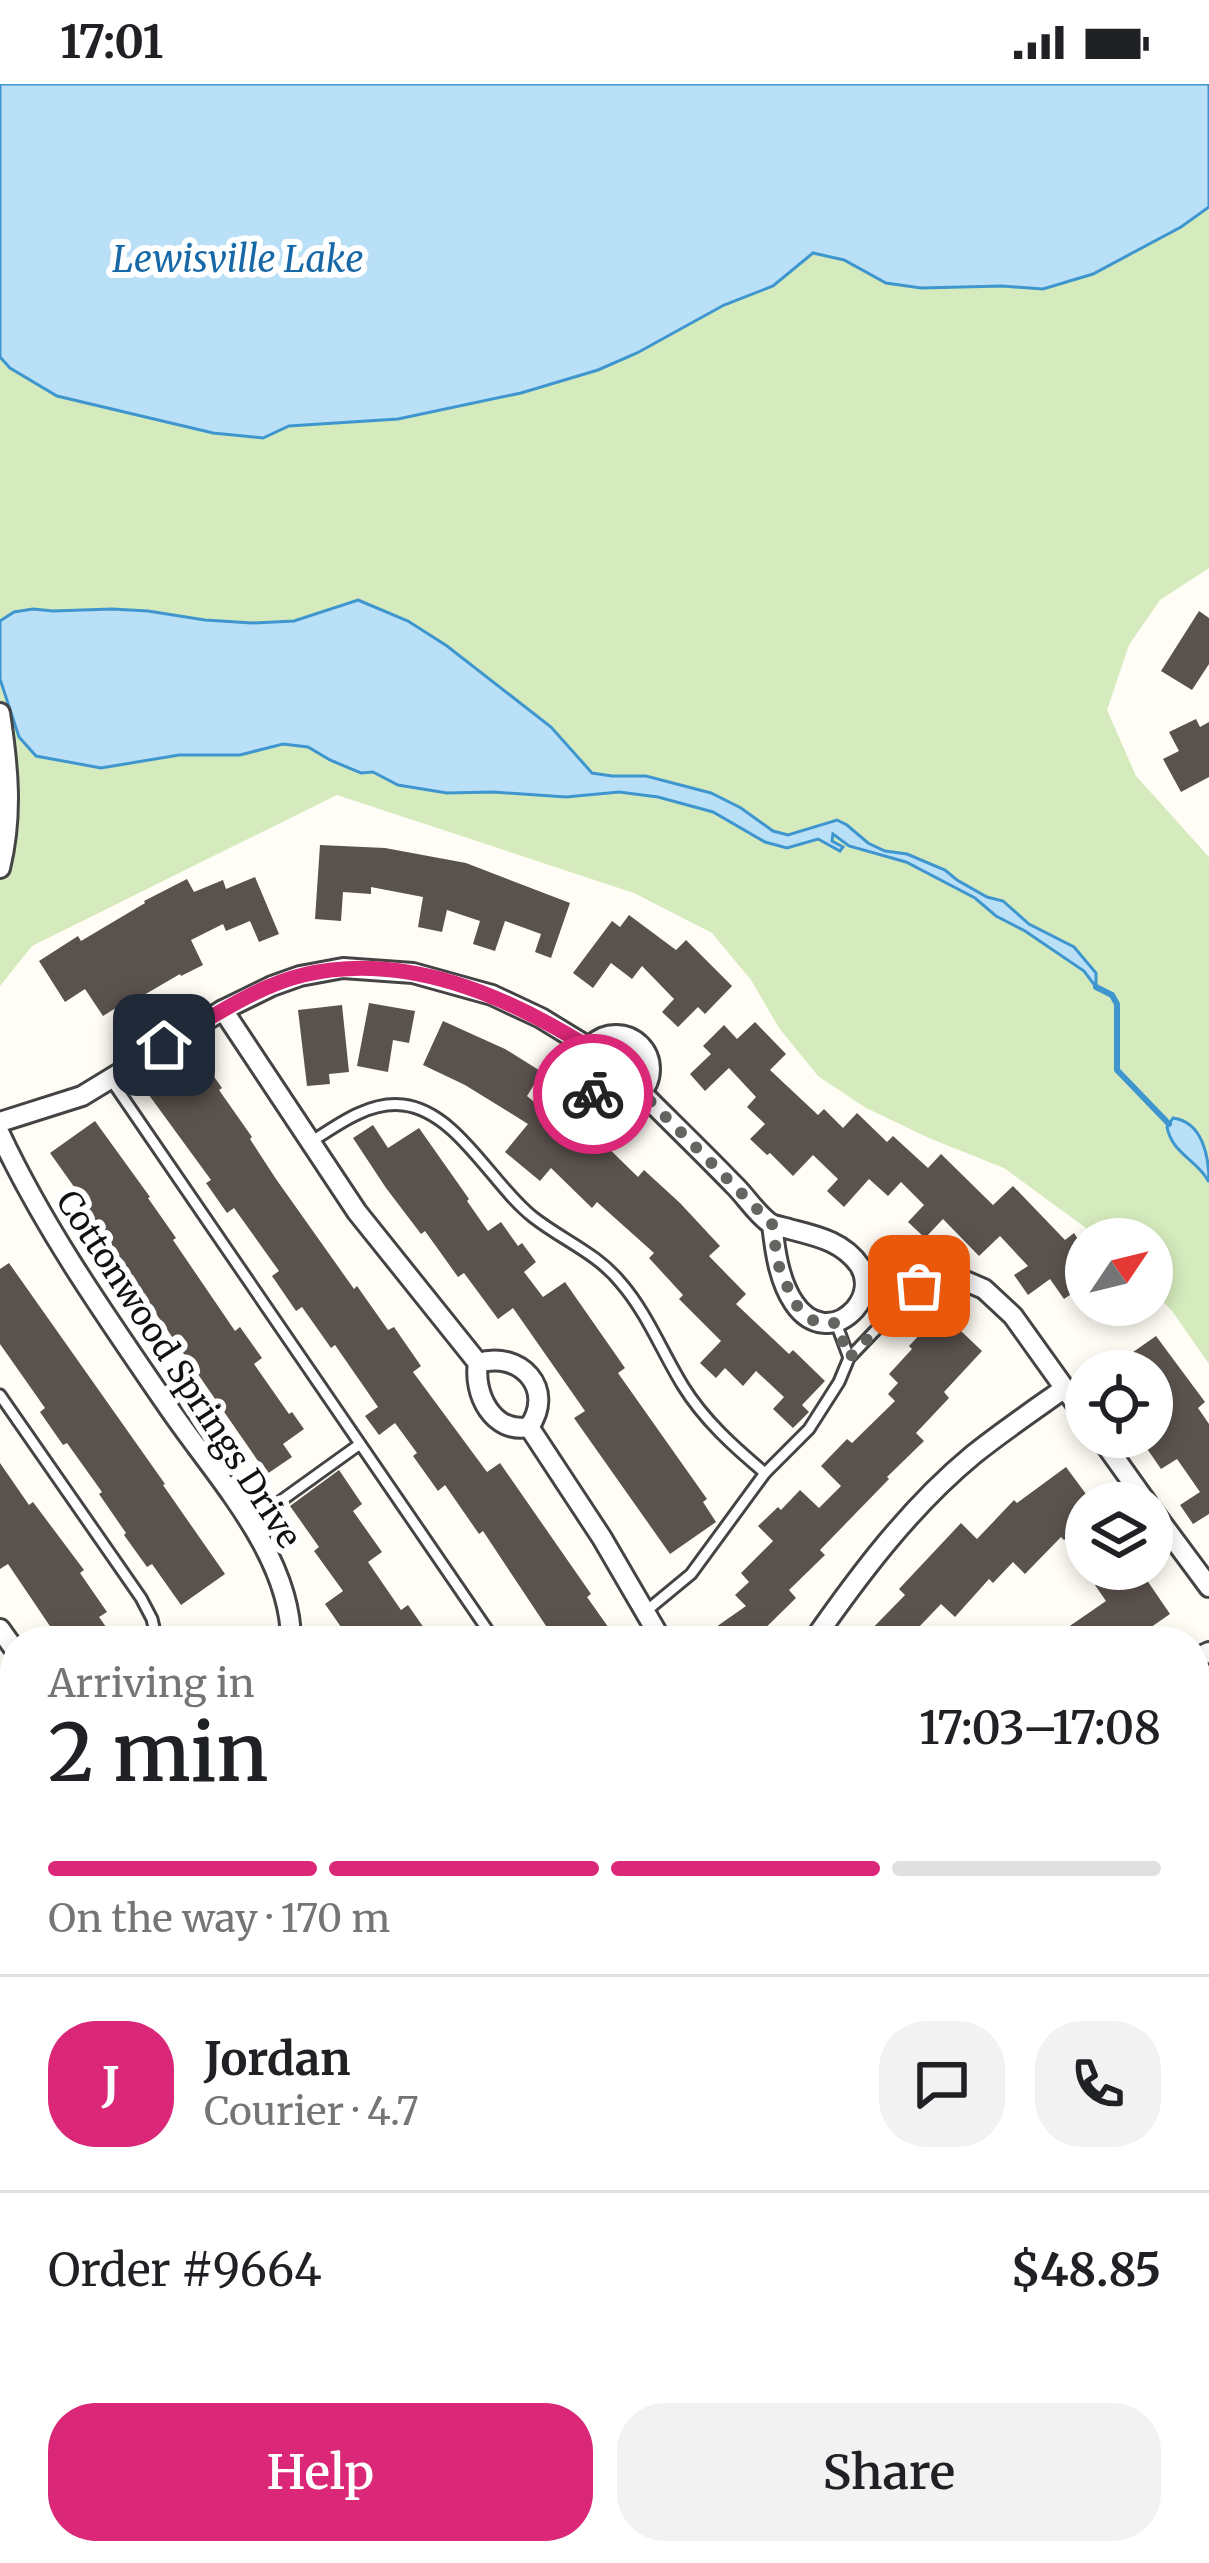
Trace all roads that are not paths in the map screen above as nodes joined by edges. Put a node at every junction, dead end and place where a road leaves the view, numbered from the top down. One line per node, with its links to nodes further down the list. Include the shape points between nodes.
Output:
1 (0, 713): 2 (street, via 9,810)
2 (0, 868)
3 (223, 1010): 4 (street, via 300,976 385,969 492,995); 5 (street); 9 (street)
4 (590, 1048): 6 (street, via 582,1072 594,1096 619,1103); 6 (street, via 613,1035 638,1043 650,1067)
5 (111, 1080): 7 (street); 18 (lane)
6 (642, 1093): 10 (street)
7 (0, 1122)
8 (0, 1134): 20 (street, Cottonwood Springs Drive, via 49,1226)
9 (310, 1142): 14 (street); 19 (lane, via 374,1108 405,1105 439,1118 534,1219 607,1267 696,1405)
10 (772, 1224): 12 (street, via 794,1303 815,1322); 12 (street, via 837,1244 863,1271 863,1298)
11 (935, 1268): 13 (lane); 15 (street, via 984,1289)
12 (836, 1323): 13 (lane)
13 (849, 1358): 19 (lane, via 808,1429)
14 (478, 1364): 17 (street, via 477,1388 489,1410 507,1426); 17 (street, via 508,1360 531,1377 538,1407)
15 (1065, 1388): 28 (street, via 970,1458 866,1565)
16 (0, 1395): 24 (lane)
17 (529, 1427): 23 (street)
18 (359, 1444): 20 (lane); 26 (lane)
19 (764, 1473): 23 (lane, via 692,1574)
20 (250, 1523): 25 (street, Cottonwood Springs Drive, via 285,1590)
21 (1173, 1539): 22 (street)
22 (1209, 1587)
23 (645, 1612): 27 (street)
24 (154, 1626)
25 (289, 1626)
26 (486, 1626)
27 (653, 1626)
28 (823, 1626)

